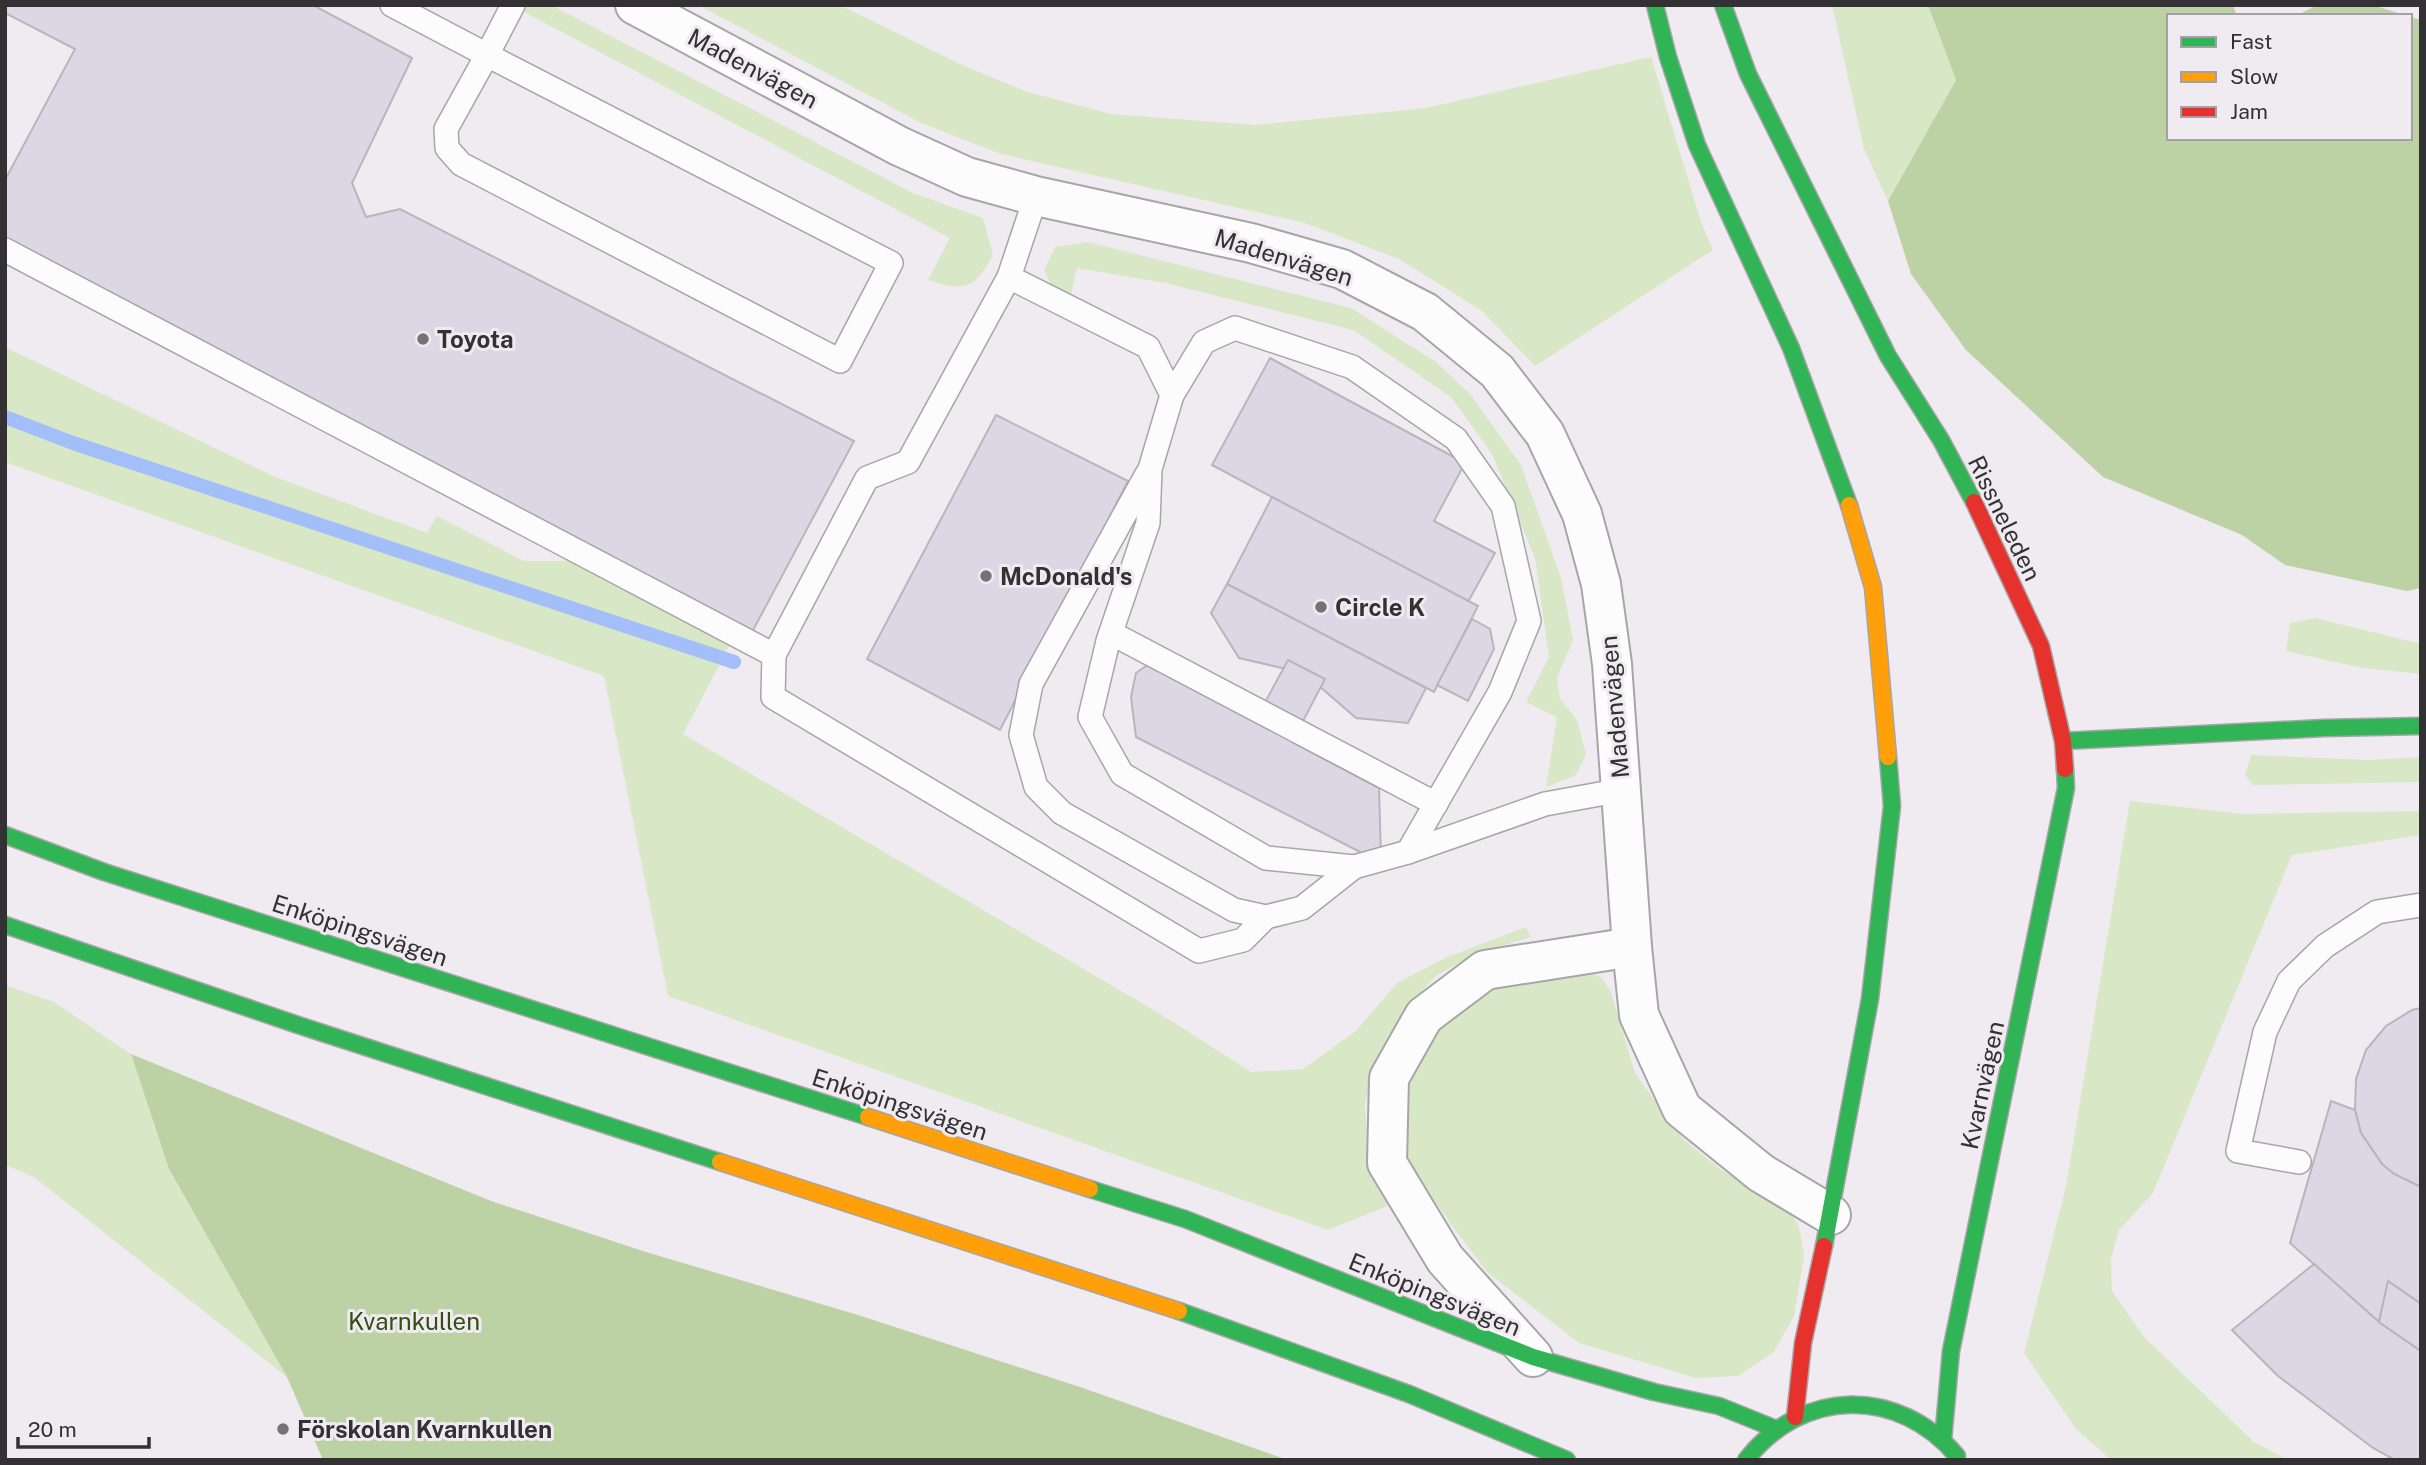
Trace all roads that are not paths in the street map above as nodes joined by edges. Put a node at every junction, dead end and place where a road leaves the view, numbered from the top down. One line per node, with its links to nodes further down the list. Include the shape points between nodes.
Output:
1 (392, 5): 6 (lane)
2 (513, 5): 6 (lane)
3 (635, 5): 7 (street, Madenvägen, via 899,146 967,177)
4 (1656, 5): 26 (main road, via 1697,145 1791,348 1857,527 1873,587 1892,806 1870,999)
5 (1723, 5): 15 (main road, Rissneleden, via 1748,74 1888,356 1975,502 2041,646)
6 (487, 55): 6 (lane, via 446,130 447,148 461,164 840,360 891,263)
7 (1036, 196): 9 (lane); 16 (street, Madenvägen, via 1251,243 1342,269 1425,312 1497,371 1545,434 1582,514 1601,584)
8 (5, 250): 13 (lane)
9 (1009, 277): 10 (lane, via 1148,347); 13 (lane, via 908,462 867,478)
10 (1172, 395): 11 (lane); 17 (lane, via 1204,342 1235,328 1339,362 1456,439 1503,506 1529,621 1500,692)
11 (1150, 469): 12 (lane, via 1148,523); 22 (lane, via 1031,684 1021,735 1036,787 1062,813 1234,910)
12 (1111, 633): 17 (lane); 20 (lane, via 1090,717 1122,775 1266,858)
13 (774, 655): 22 (lane, via 773,697 1199,951 1243,940)
14 (2421, 726): 15 (main road)
15 (2063, 741): 30 (main road, Kvarnvägen, via 2066,789 1951,1351)
16 (1622, 790): 19 (lane, via 1545,804); 24 (street, Madenvägen)
17 (1436, 804): 19 (lane)
18 (5, 835): 27 (main road, Enköpingsvägen, via 131,880 1185,1219)
19 (1408, 852): 20 (lane)
20 (1354, 867): 22 (lane, via 1302,908)
21 (2421, 905): 25 (lane, via 2377,912 2325,946 2288,981 2265,1032 2238,1151)
22 (1266, 917)
23 (5, 925): 31 (main road, via 301,1026 1162,1305 1409,1394)
24 (1632, 947): 26 (street, Madenvägen, via 1639,1014 1682,1109 1761,1173); 27 (street, via 1485,970 1424,1016 1389,1078 1387,1163 1445,1259)
25 (2299, 1161)
26 (1831, 1215): 28 (main road, via 1803,1343)
27 (1533, 1357): 29 (main road, Enköpingsvägen, via 1719,1406)
28 (1795, 1417): 29 (main road); 30 (main road, via 1827,1406 1862,1404 1896,1411)
29 (1776, 1429): 32 (main road)
30 (1943, 1440): 33 (main road)
31 (1567, 1460)
32 (1746, 1460)
33 (1960, 1460)

